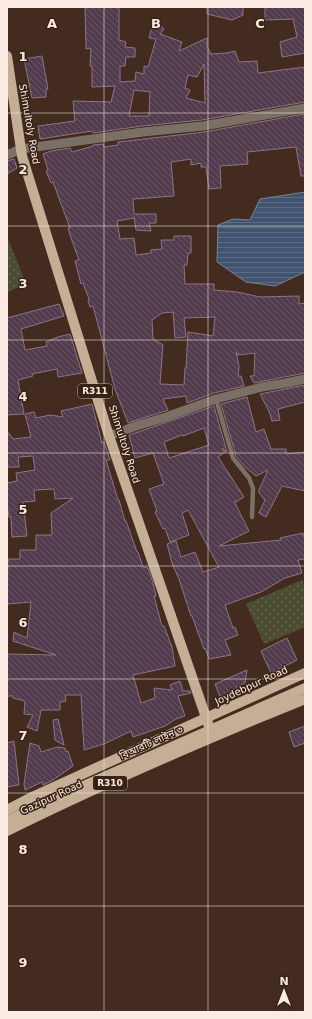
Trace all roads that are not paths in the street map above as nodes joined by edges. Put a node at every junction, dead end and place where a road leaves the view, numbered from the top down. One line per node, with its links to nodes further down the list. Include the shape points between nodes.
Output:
1 (7, 56): 3 (main road, Shimultoly Road / R311)
2 (305, 108): 3 (street, via 203,126)
3 (21, 149): 4 (street); 7 (main road, Shimultoly Road / R311)
4 (7, 155)
5 (305, 379): 6 (street)
6 (216, 399): 7 (street); 8 (lane, via 233,458 249,478 253,488)
7 (110, 436): 12 (main road, Shimultoly Road / R311)
8 (252, 517)
9 (305, 674): 12 (main road, Joydebpur Road / R310)
10 (305, 688): 12 (main road, বিআরটি লাইন ৩)
11 (305, 699): 12 (main road, R310)
12 (210, 728): 13 (main road, Gazipur Road / R310, via 45,791); 14 (main road, বিআরটি লাইন ৩); 15 (main road, Gazipur Road / R310)
13 (7, 810)
14 (7, 821)
15 (7, 831)

